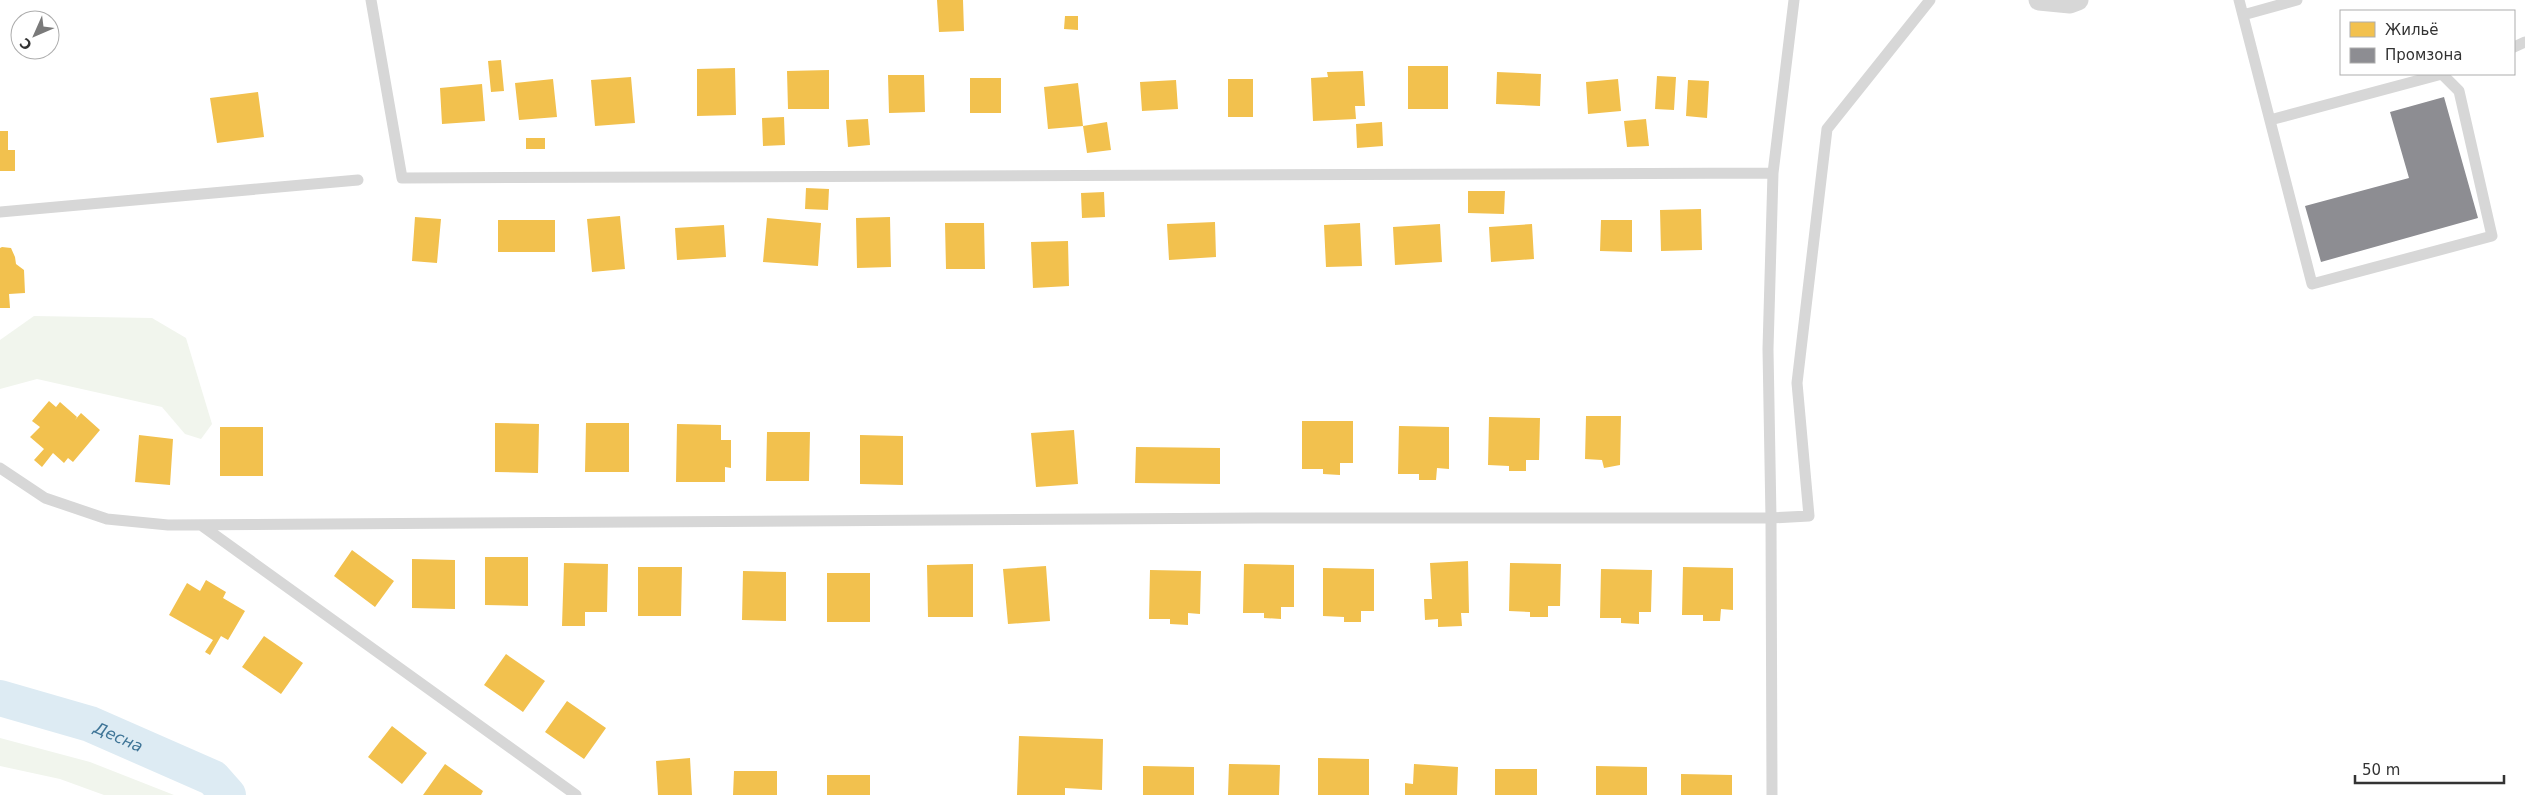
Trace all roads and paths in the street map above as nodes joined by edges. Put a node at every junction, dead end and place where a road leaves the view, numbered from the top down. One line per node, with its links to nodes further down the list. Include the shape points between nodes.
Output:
1 (371, 0): 12 (lane, via 402,178)
2 (1794, 0): 12 (lane)
3 (1930, 0): 16 (lane, via 1826,129 1797,383 1809,516)
4 (2039, 0): 5 (street, via 2070,3)
5 (2078, 0)
6 (2238, 0): 8 (lane)
7 (2297, 0): 8 (lane)
8 (2242, 16): 11 (lane)
9 (2438, 75): 11 (lane)
10 (2443, 75): 11 (lane, via 2459,91 2492,236 2312,284)
11 (2270, 120)
12 (1773, 173): 16 (lane, via 1768,350)
13 (358, 180): 14 (lane)
14 (0, 212)
15 (0, 468): 17 (lane, via 45,498 107,519)
16 (1771, 518): 17 (lane); 19 (lane)
17 (200, 525): 18 (lane)
18 (576, 795)
19 (1772, 795)

